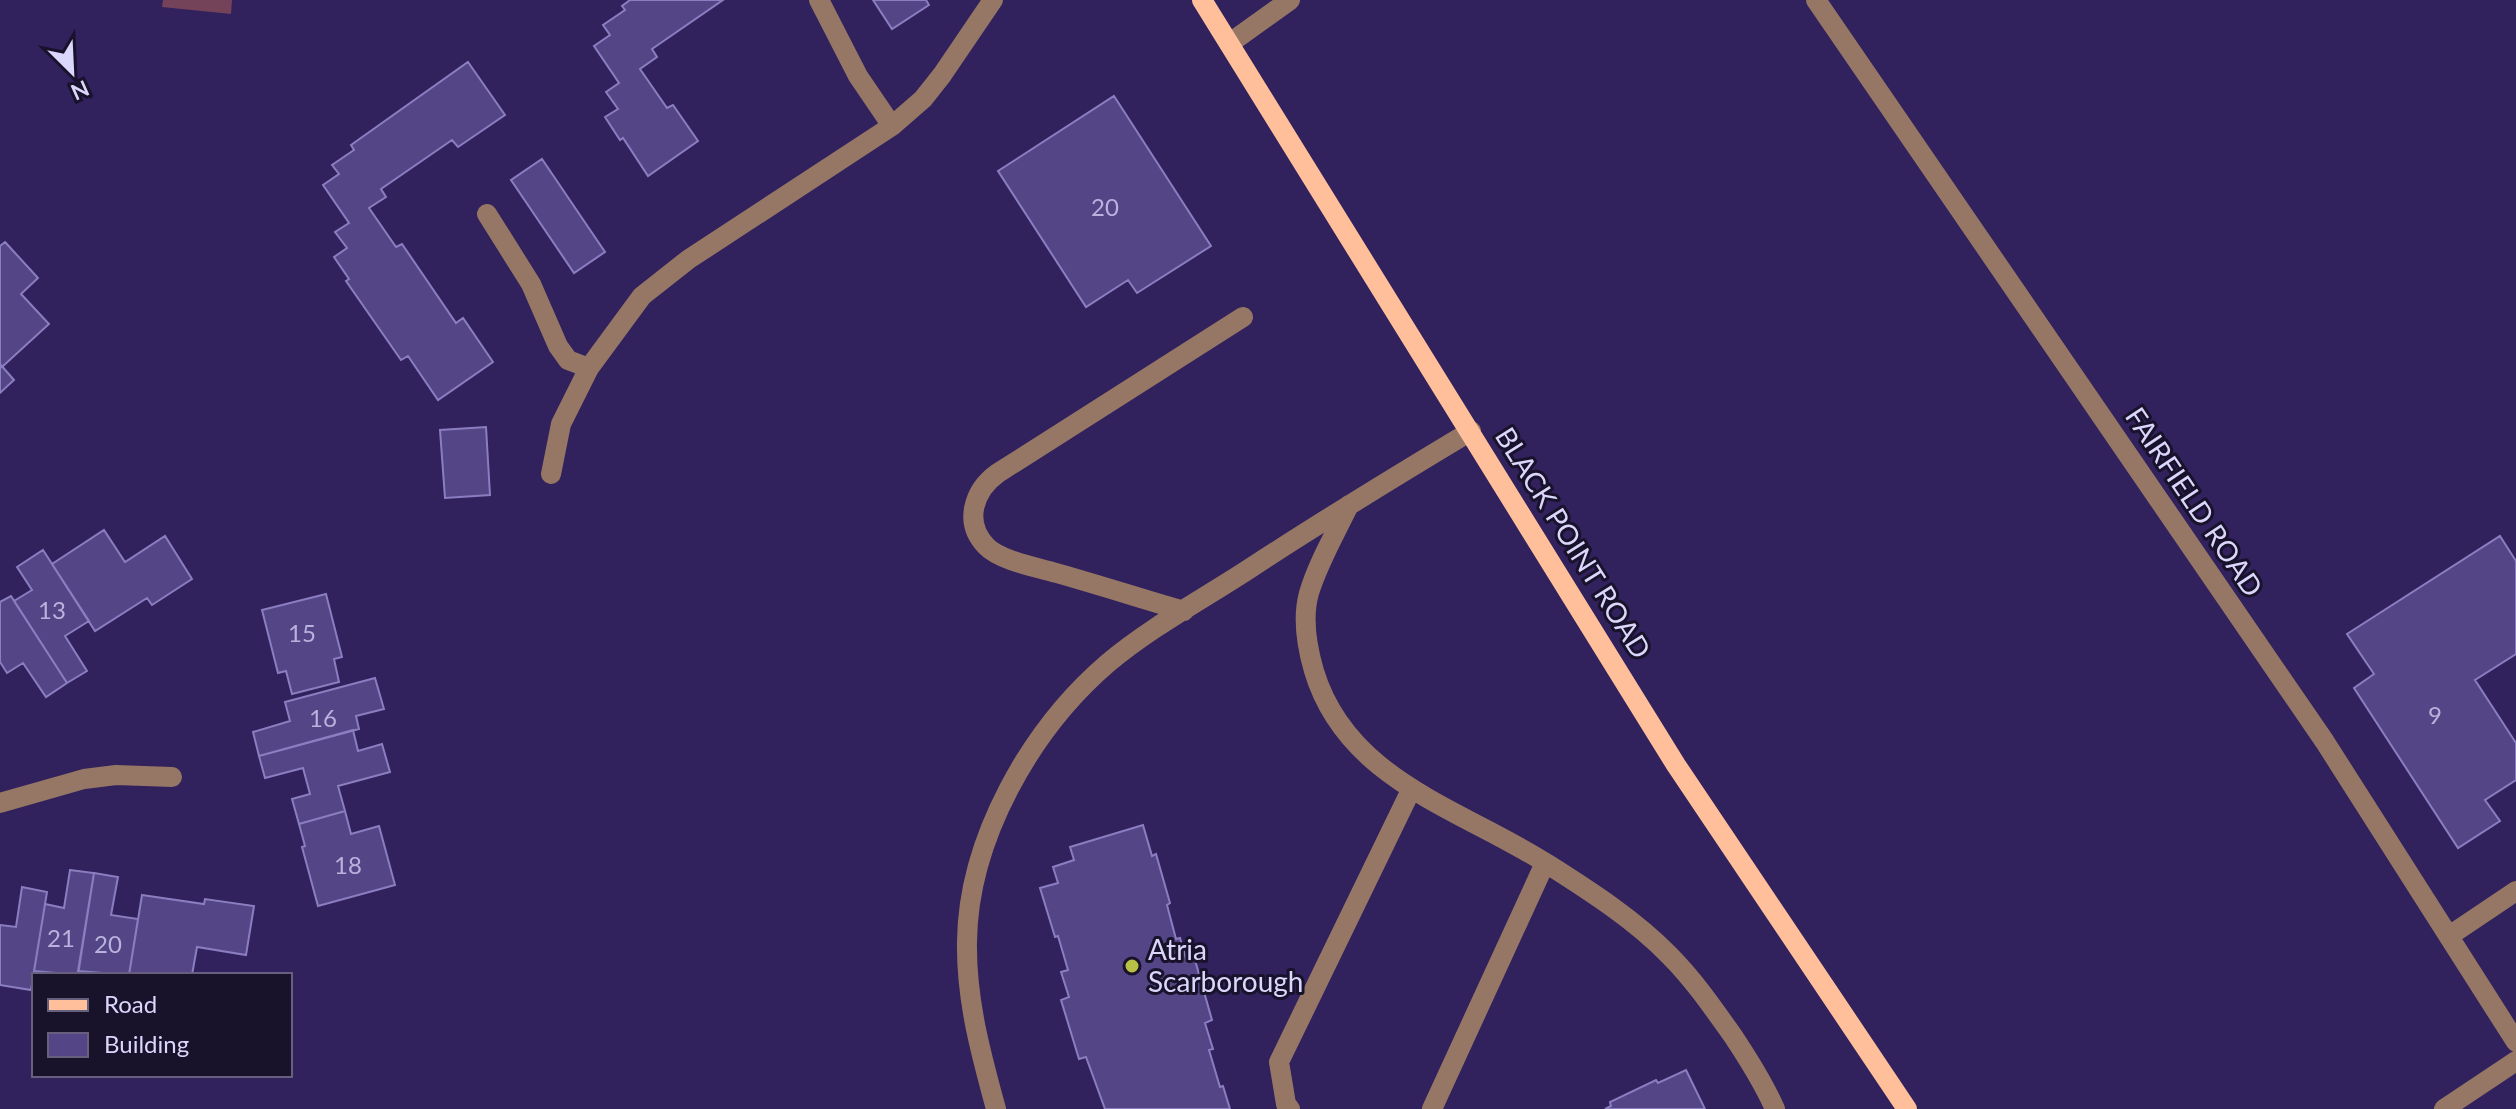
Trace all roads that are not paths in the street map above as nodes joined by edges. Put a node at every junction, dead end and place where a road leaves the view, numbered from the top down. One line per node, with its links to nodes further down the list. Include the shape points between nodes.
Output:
1 (819, 0): 7 (street, via 858,76)
2 (993, 0): 7 (street, via 923,99)
3 (1202, 0): 6 (main road, BLACK POINT ROAD)
4 (1290, 0): 6 (street)
5 (1816, 0): 20 (street, FAIRFIELD ROAD, via 2325,742)
6 (1230, 43): 11 (main road, BLACK POINT ROAD)
7 (892, 126): 10 (street, via 669,274 642,296)
8 (487, 214): 10 (street, via 531,284 558,346 568,360)
9 (1243, 317): 14 (street, via 986,481 974,504 974,527 993,551)
10 (589, 368): 12 (street, via 561,424)
11 (1471, 431): 13 (street); 27 (main road, BLACK POINT ROAD, via 1676,765)
12 (551, 474)
13 (1349, 505): 14 (street); 16 (street, via 1308,595 1309,654 1319,687 1348,737)
14 (1184, 611): 23 (street, via 1109,663 1068,703 1016,776 984,850 967,942 978,1041)
15 (172, 777): 17 (street, via 84,779)
16 (1411, 790): 18 (street); 24 (street, via 1279,1062)
17 (0, 803)
18 (1545, 863): 25 (street); 26 (street, via 1668,954 1712,1004)
19 (2516, 892): 20 (street)
20 (2449, 936): 21 (street, FAIRFIELD ROAD)
21 (2516, 1042)
22 (2516, 1061): 28 (street)
23 (996, 1109)
24 (1290, 1109)
25 (1432, 1109)
26 (1775, 1109)
27 (1907, 1109)
28 (2444, 1109)

